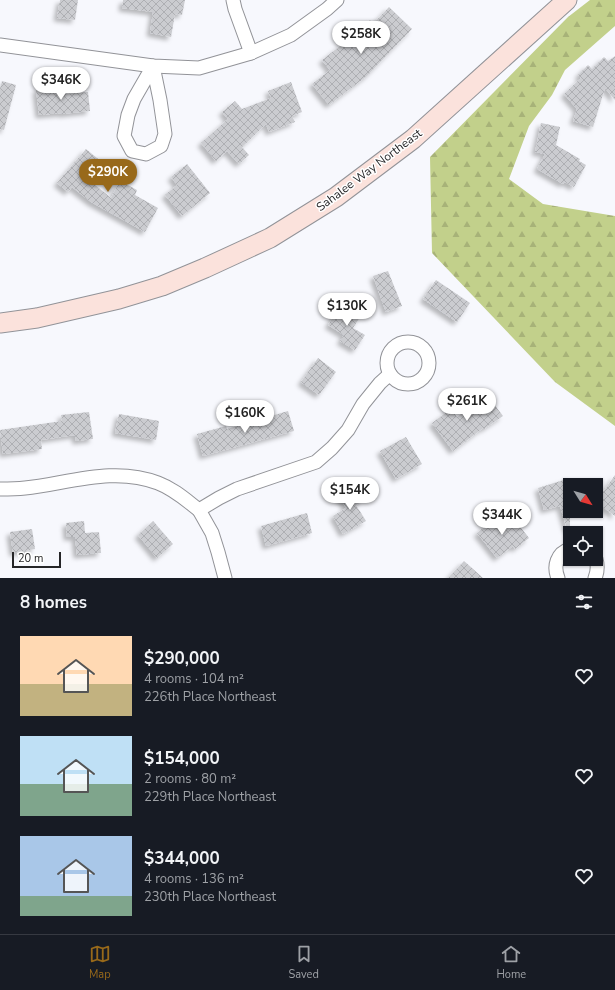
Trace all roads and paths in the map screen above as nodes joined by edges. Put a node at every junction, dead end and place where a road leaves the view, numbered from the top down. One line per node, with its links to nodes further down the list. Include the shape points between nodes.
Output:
1 (233, 0): 5 (street)
2 (337, 0): 5 (street, via 291,35)
3 (567, 0): 7 (main road, Sahalee Way Northeast, via 413,139 336,197 270,238 162,286 37,318)
4 (0, 45): 6 (street)
5 (251, 53): 6 (street, via 198,68)
6 (153, 66): 6 (street, via 134,99 124,136 132,151 146,154 161,146 165,134)
7 (0, 323)
8 (390, 374): 10 (street, via 364,404 348,430 316,462 237,489)
9 (0, 489): 10 (street, via 24,488 97,476 135,476 180,495)
10 (199, 510): 13 (street, via 212,533)
11 (563, 553): 14 (street, via 555,566)
12 (598, 566): 15 (street)
13 (225, 578)
14 (558, 578)
15 (595, 578)

